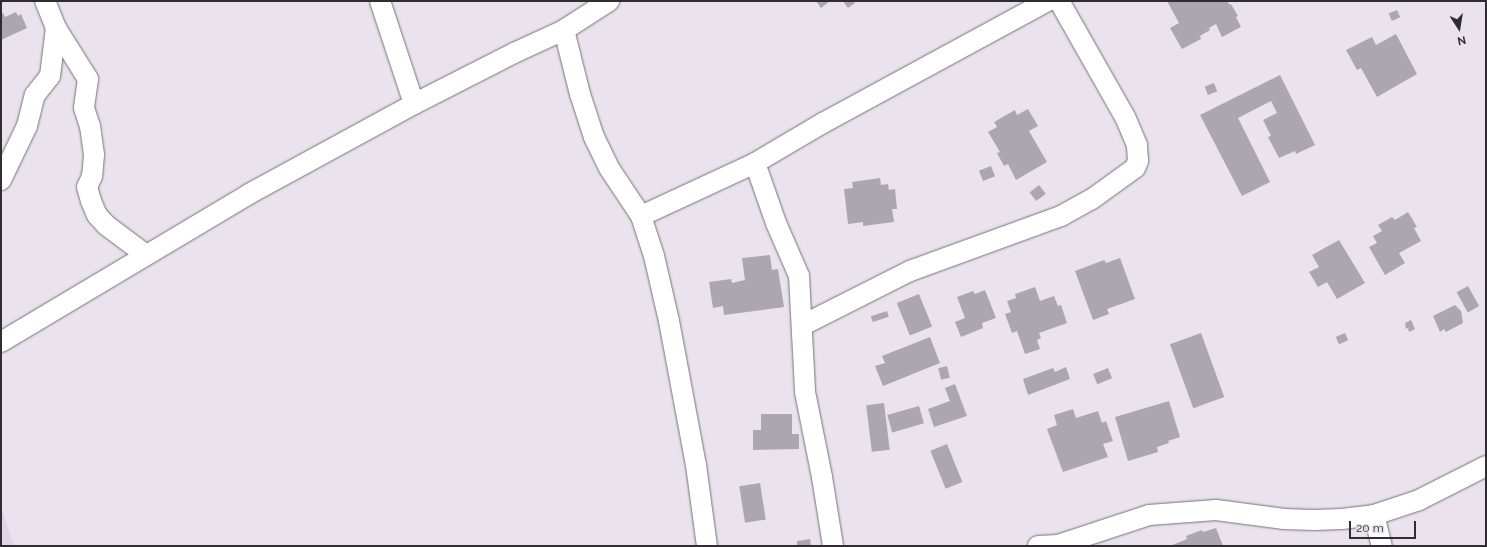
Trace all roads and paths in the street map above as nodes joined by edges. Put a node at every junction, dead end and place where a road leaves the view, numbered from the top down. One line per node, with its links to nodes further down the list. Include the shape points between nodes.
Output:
1 (45, 1): 6 (street)
2 (380, 1): 8 (street)
3 (1048, 1): 9 (street, via 823,123)
4 (1059, 1): 13 (street, via 1128,123 1138,153 1135,168 1061,216 910,271)
5 (602, 3): 7 (street)
6 (56, 28): 10 (street, via 50,76 36,95 27,126); 12 (street, via 88,80 84,108 90,126 94,155 92,176 87,187 90,201 106,225)
7 (564, 30): 8 (street); 11 (street, via 594,137 609,168)
8 (414, 104): 12 (street, via 249,194)
9 (755, 163): 11 (street); 13 (street, via 776,223 799,276)
10 (1, 180)
11 (641, 216): 17 (street, via 654,256 669,321 696,465)
12 (146, 255): 14 (street)
13 (803, 325): 18 (street, via 805,392)
14 (1, 342)
15 (1486, 466): 16 (street, via 1419,500)
16 (1374, 515): 19 (street, via 1314,520 1284,519 1216,510 1149,515); 20 (street)
17 (708, 546)
18 (833, 546)
19 (1051, 546)
20 (1382, 546)

